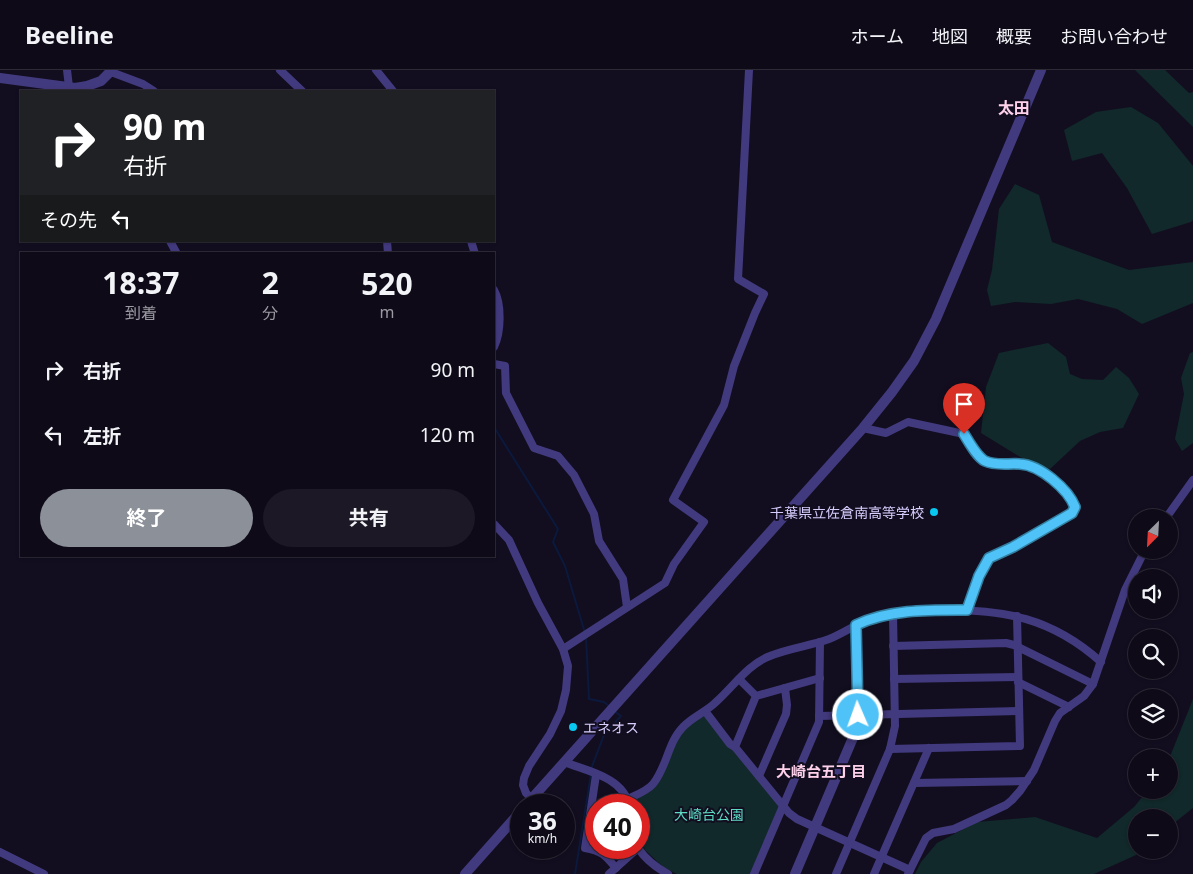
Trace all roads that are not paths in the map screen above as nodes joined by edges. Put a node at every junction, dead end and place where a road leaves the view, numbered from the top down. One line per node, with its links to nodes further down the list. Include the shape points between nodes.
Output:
1 (67, 70): 8 (street)
2 (280, 70): 10 (street)
3 (376, 70): 11 (street)
4 (749, 70): 20 (street, via 738,279 764,294 734,366 724,405 673,500 704,522 674,564 665,583)
5 (1041, 70): 15 (street, via 936,318 914,361)
6 (112, 71): 8 (street, via 101,81); 9 (street)
7 (0, 78): 8 (street)
8 (70, 89)
9 (152, 90)
10 (301, 90)
11 (392, 90)
12 (495, 292): 13 (street, via 499,299)
13 (495, 344)
14 (495, 364): 20 (street, via 505,366 506,393 534,448 558,456 589,500 599,541 623,579)
15 (863, 428): 21 (street, via 886,433 908,422 964,434 983,461 1022,464 1045,472 1072,500 1075,507 1072,513 989,558); 46 (street)
16 (1193, 480): 17 (street)
17 (1172, 509)
18 (495, 525): 28 (street, via 509,540)
19 (1140, 559): 29 (street, via 1125,590)
20 (627, 607): 28 (street)
21 (967, 610): 22 (street); 23 (street)
22 (893, 614): 24 (street); 26 (street)
23 (1016, 616): 27 (street); 29 (street, via 1045,625 1089,650)
24 (856, 625): 25 (street); 41 (street)
25 (820, 642): 30 (street); 31 (street, via 771,655)
26 (893, 646): 27 (street, via 1006,643); 32 (street)
27 (1017, 648): 33 (street); 34 (street)
28 (563, 649): 51 (street, via 568,676 561,711 529,766 523,785)
29 (1101, 661): 34 (street)
30 (820, 678): 35 (street); 42 (street)
31 (739, 679): 36 (street); 38 (street)
32 (894, 679): 33 (street); 40 (street)
33 (1018, 680): 37 (street); 39 (street)
34 (1093, 684): 37 (street)
35 (786, 688): 36 (street); 48 (street, via 786,714)
36 (756, 696): 43 (street)
37 (1069, 707): 49 (street, via 1054,721 1038,764)
38 (705, 711): 43 (street); 55 (street, via 682,727 653,784)
39 (1019, 712): 40 (street); 45 (street, via 1020,746)
40 (895, 714): 41 (street); 44 (street)
41 (858, 715): 42 (street); 58 (street, via 852,743)
42 (819, 716): 56 (street, via 816,732)
43 (735, 747): 48 (street)
44 (890, 748): 45 (street); 59 (street)
45 (929, 748): 50 (street)
46 (564, 762): 47 (street); 52 (street)
47 (596, 775): 53 (street); 54 (street, via 621,787)
48 (759, 776): 56 (street)
49 (1027, 781): 50 (street); 66 (street, via 1006,805 926,838)
50 (914, 783): 61 (street)
51 (526, 794)
52 (536, 794)
53 (595, 794)
54 (624, 794)
55 (640, 794)
56 (784, 806): 58 (street); 71 (street)
57 (510, 823): 69 (street)
58 (815, 828): 59 (street); 72 (street)
59 (849, 843): 61 (street); 73 (street)
60 (0, 852): 68 (street)
61 (881, 857): 66 (street); 74 (street)
62 (608, 859): 65 (street)
63 (626, 859): 65 (street)
64 (646, 859): 67 (street)
65 (616, 868): 70 (street)
66 (909, 872)
67 (664, 873)
68 (44, 874)
69 (465, 874)
70 (609, 874)
71 (754, 874)
72 (795, 874)
73 (836, 874)
74 (874, 874)

